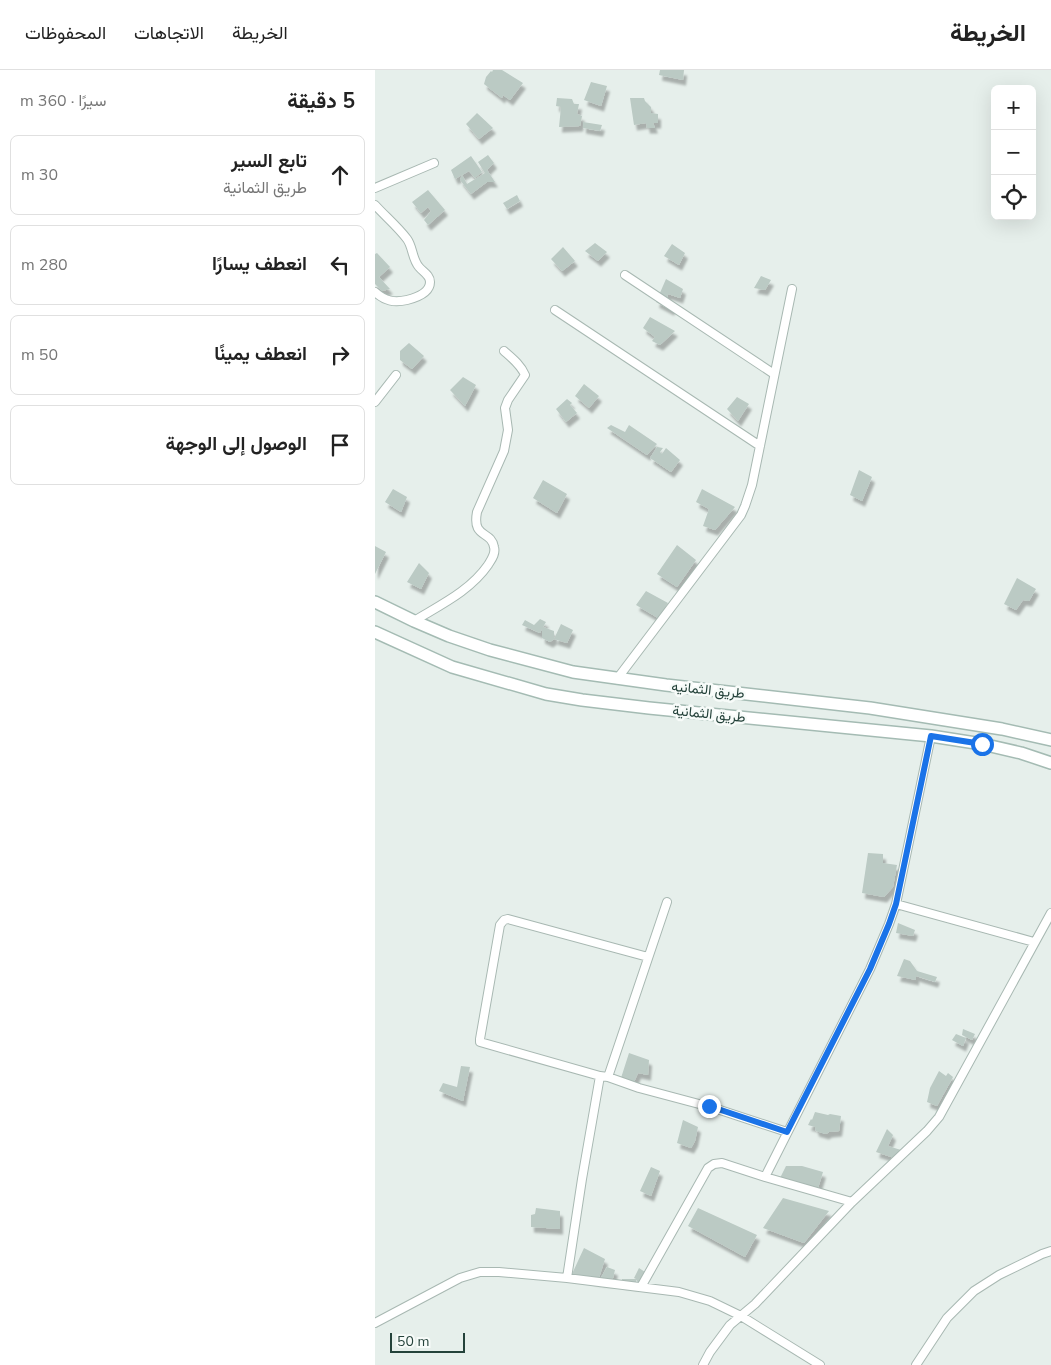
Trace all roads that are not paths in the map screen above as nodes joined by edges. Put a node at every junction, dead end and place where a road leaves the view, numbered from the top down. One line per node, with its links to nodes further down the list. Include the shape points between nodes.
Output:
1 (435, 163): 2 (street)
2 (375, 188)
3 (375, 205): 6 (street, via 407,239 417,264 431,283 418,296 403,301 388,301)
4 (625, 275): 9 (street)
5 (792, 289): 9 (street)
6 (375, 292)
7 (555, 310): 12 (street)
8 (504, 351): 14 (street, via 525,375 505,408 508,430 504,451 475,522 491,540 494,554 484,571 467,588)
9 (774, 374): 12 (street)
10 (396, 375): 11 (street)
11 (375, 402)
12 (760, 446): 16 (street, via 750,494 741,515)
13 (375, 602): 14 (street, طريق الثمانيه)
14 (414, 621): 16 (street, طريق الثمانيه, via 490,650 573,672)
15 (375, 632): 17 (street, طريق الثمانية, via 452,667 546,694 649,708)
16 (617, 679): 18 (street, طريق الثمانيه, via 870,708)
17 (931, 736): 19 (street, طريق الثمانية, via 982,744); 21 (street)
18 (1051, 740)
19 (1051, 762)
20 (667, 902): 24 (street)
21 (896, 904): 23 (street); 26 (street, via 870,969)
22 (1051, 913): 23 (street)
23 (1034, 942): 28 (street, via 939,1117)
24 (648, 957): 25 (street); 25 (street, via 508,919 501,925 480,1042)
25 (605, 1076): 26 (street); 30 (street, via 583,1171)
26 (787, 1132): 27 (street)
27 (765, 1177): 28 (street); 31 (street, via 723,1164 708,1168)
28 (852, 1202): 32 (street)
29 (1051, 1251): 36 (street, via 999,1275 974,1291 947,1318)
30 (567, 1278): 31 (street); 33 (street, via 480,1272 461,1278)
31 (641, 1287): 32 (street, via 693,1295)
32 (741, 1316): 34 (street, via 730,1325); 35 (street)
33 (375, 1323)
34 (703, 1365)
35 (819, 1365)
36 (916, 1365)

